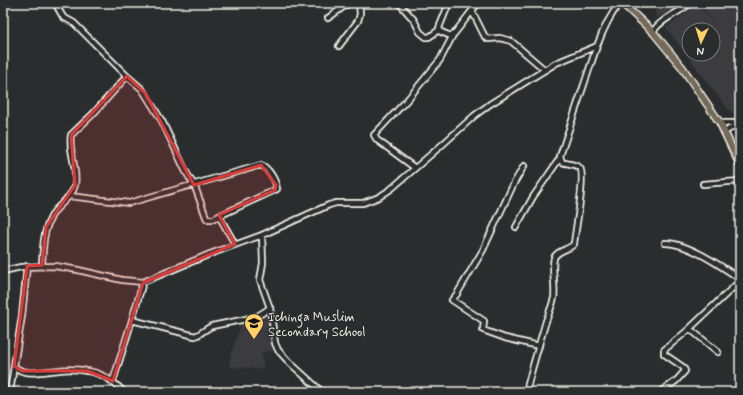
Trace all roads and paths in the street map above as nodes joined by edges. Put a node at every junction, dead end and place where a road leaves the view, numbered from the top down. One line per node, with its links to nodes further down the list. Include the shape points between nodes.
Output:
1 (55, 3): 18 (street, via 63,17 74,23)
2 (349, 3): 10 (street)
3 (359, 3): 14 (street, via 358,21)
4 (399, 3): 11 (street, via 426,37)
5 (449, 3): 11 (street)
6 (478, 3): 9 (street)
7 (621, 3): 12 (highway); 15 (street, via 611,14)
8 (691, 3): 12 (street, via 661,23)
9 (472, 11): 13 (street); 17 (street, via 488,39 500,38 511,41)
10 (328, 18)
11 (439, 30): 13 (street, via 449,36)
12 (653, 32): 20 (highway, via 682,67)
13 (453, 35): 26 (street, via 440,60 374,135 377,140)
14 (339, 46)
15 (597, 46): 17 (street); 23 (street)
16 (3, 67): 19 (street)
17 (545, 70): 26 (street, via 474,116)
18 (127, 76): 29 (street, via 146,94); 30 (street, via 71,135 75,182)
19 (3, 105)
20 (720, 123): 21 (street); 22 (highway)
21 (739, 123): 22 (street)
22 (725, 132): 24 (highway)
23 (560, 158): 32 (street, via 532,197); 44 (street, via 564,163 581,169 582,192 574,244 554,257 554,296)
24 (740, 165)
25 (524, 166): 44 (street, via 483,250 452,300 484,321 483,330)
26 (415, 168): 33 (street, via 375,199 356,204 329,205)
27 (740, 181): 28 (street)
28 (703, 184)
29 (194, 185): 30 (street, via 129,203); 31 (street, via 207,219); 31 (street, via 261,165 265,167 276,189)
30 (69, 196): 37 (street, via 54,211 46,227)
31 (220, 216): 35 (street)
32 (516, 227)
33 (262, 235): 35 (street); 41 (street, via 263,263 260,280)
34 (665, 243): 39 (street, via 700,255)
35 (235, 244): 40 (street)
36 (27, 266): 37 (street); 38 (street); 46 (street)
37 (42, 266): 40 (street)
38 (3, 271)
39 (740, 280): 43 (street)
40 (143, 282): 42 (street)
41 (270, 308): 42 (street, via 256,317 212,326 195,336); 52 (street, via 278,350)
42 (132, 320): 49 (street)
43 (690, 329): 45 (street); 54 (street, via 664,350 664,354 685,371)
44 (538, 346): 53 (street)
45 (718, 352)
46 (14, 366): 47 (street); 48 (street)
47 (22, 371): 48 (street); 49 (street, via 87,370)
48 (12, 375): 50 (street)
49 (112, 380): 51 (street)
50 (10, 392)
51 (124, 392)
52 (322, 392)
53 (526, 392)
54 (660, 392)

